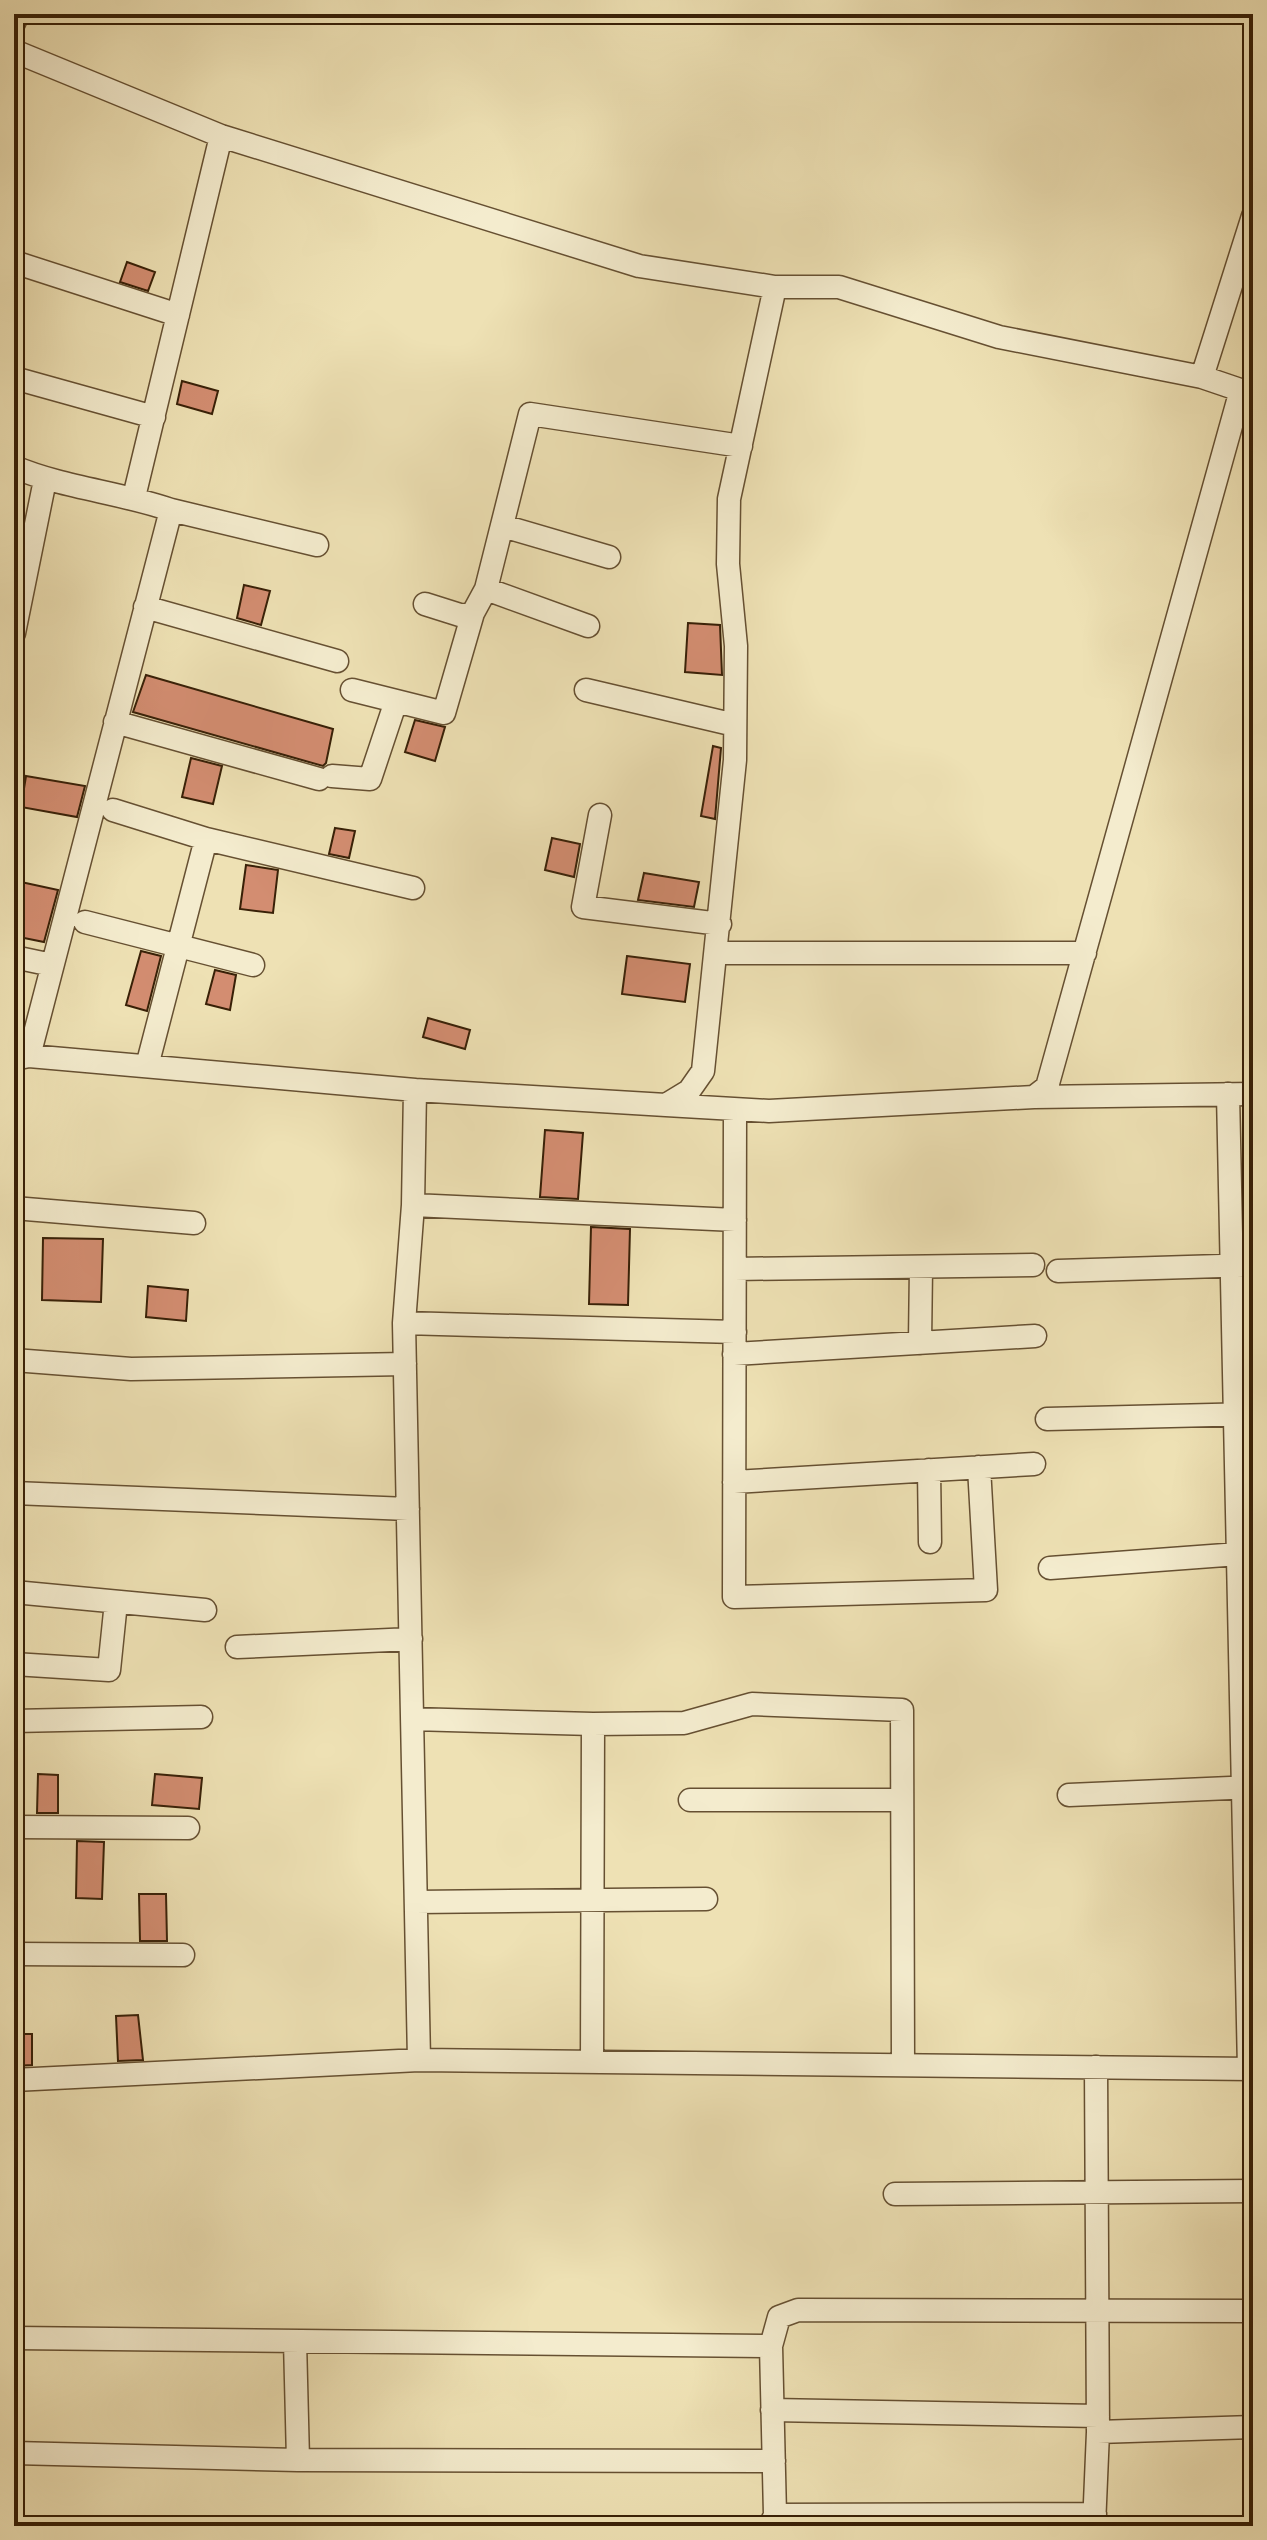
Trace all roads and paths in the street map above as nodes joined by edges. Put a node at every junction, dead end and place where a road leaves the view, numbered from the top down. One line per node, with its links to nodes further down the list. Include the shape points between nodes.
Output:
1 (18, 14): 2 (street)
2 (14, 23)
3 (14, 51): 4 (street)
4 (221, 136): 7 (street, via 639,266); 8 (street)
5 (1253, 216): 9 (street)
6 (14, 262): 8 (street)
7 (775, 287): 9 (street, via 839,287 999,337); 13 (street)
8 (178, 315): 12 (street)
9 (1202, 377): 11 (street)
10 (14, 378): 12 (street)
11 (1247, 392): 41 (street)
12 (154, 417): 16 (street)
13 (741, 446): 18 (street, via 530,414); 32 (street, via 729,499)
14 (14, 467): 15 (street)
15 (45, 480): 16 (street); 26 (street)
16 (134, 497): 17 (street)
17 (171, 510): 19 (street); 23 (street)
18 (503, 526): 20 (street); 21 (street)
19 (317, 545)
20 (609, 557)
21 (486, 589): 24 (street); 25 (street)
22 (425, 604): 24 (street, via 463,616)
23 (145, 607): 27 (street); 31 (street)
24 (473, 613): 30 (street, via 444,713)
25 (588, 626)
26 (14, 633)
27 (337, 661)
28 (352, 690): 30 (street)
29 (586, 690): 32 (street)
30 (396, 701): 31 (street, via 370,779 326,778)
31 (115, 722): 43 (street)
32 (735, 725): 38 (street)
33 (113, 810): 35 (street)
34 (600, 815): 38 (street, via 583,907)
35 (206, 839): 36 (street); 39 (street)
36 (413, 888)
37 (85, 922): 39 (street)
38 (720, 924): 40 (street)
39 (178, 946): 44 (street); 46 (street)
40 (717, 953): 41 (street); 51 (street, via 703,1071 689,1091)
41 (1085, 953): 50 (street, via 1047,1087)
42 (14, 957): 43 (street)
43 (52, 965): 45 (street)
44 (253, 965)
45 (22, 1058): 46 (street)
46 (147, 1066): 47 (street)
47 (415, 1090): 51 (street); 53 (street)
48 (1228, 1094): 49 (street); 50 (street); 58 (street)
49 (1253, 1094)
50 (1034, 1097): 52 (street)
51 (666, 1105): 52 (street)
52 (735, 1111): 55 (street)
53 (413, 1205): 55 (street); 62 (street)
54 (14, 1208): 56 (street)
55 (735, 1220): 60 (street)
56 (194, 1223)
57 (1033, 1265): 59 (street)
58 (1242, 1266): 61 (street); 68 (street)
59 (921, 1267): 60 (street); 65 (street)
60 (735, 1269): 64 (street)
61 (1058, 1271)
62 (404, 1323): 64 (street); 67 (street)
63 (1035, 1336): 65 (street)
64 (734, 1343): 65 (street); 73 (street)
65 (920, 1343)
66 (14, 1360): 67 (street, via 131,1369)
67 (405, 1364): 75 (street)
68 (1244, 1414): 69 (street); 77 (street)
69 (1047, 1419)
70 (1034, 1464): 71 (street)
71 (979, 1467): 72 (street); 73 (street, via 986,1590 734,1597)
72 (929, 1470): 73 (street); 76 (street)
73 (734, 1482)
74 (14, 1493): 75 (street)
75 (408, 1509): 82 (street)
76 (930, 1542)
77 (1246, 1553): 78 (street); 84 (street)
78 (1050, 1568)
79 (14, 1592): 80 (street)
80 (116, 1602): 81 (street); 85 (street, via 109,1670)
81 (205, 1610)
82 (411, 1639): 83 (street); 87 (street)
83 (237, 1647)
84 (1247, 1657): 90 (street)
85 (14, 1664)
86 (201, 1717): 88 (street)
87 (412, 1719): 89 (street); 99 (street)
88 (14, 1721)
89 (593, 1724): 93 (street, via 684,1723 752,1704 902,1710); 98 (street)
90 (1248, 1787): 91 (street); 96 (street)
91 (1069, 1795)
92 (690, 1800): 93 (street)
93 (902, 1800): 104 (street)
94 (14, 1827): 95 (street)
95 (188, 1828)
96 (1249, 1890): 106 (street)
97 (706, 1899): 98 (street)
98 (590, 1900): 99 (street); 103 (street)
99 (416, 1902): 102 (street)
100 (14, 1954): 101 (street)
101 (183, 1955)
102 (419, 2060): 103 (street); 107 (street)
103 (592, 2062): 104 (street)
104 (903, 2064): 105 (street)
105 (1096, 2067): 106 (street); 109 (street)
106 (1251, 2069)
107 (14, 2080)
108 (1253, 2191): 109 (street)
109 (1097, 2192): 110 (street); 112 (street)
110 (895, 2194)
111 (1253, 2311): 112 (street)
112 (1097, 2312): 115 (street, via 798,2310 779,2317); 117 (street)
113 (14, 2338): 114 (street)
114 (295, 2341): 115 (street); 120 (street)
115 (771, 2346): 116 (street)
116 (772, 2410): 117 (street); 121 (street)
117 (1098, 2424): 118 (street); 123 (street)
118 (1253, 2427)
119 (14, 2453): 120 (street)
120 (298, 2460): 121 (street)
121 (774, 2461): 122 (street)
122 (773, 2520): 123 (street)
123 (1094, 2520)

